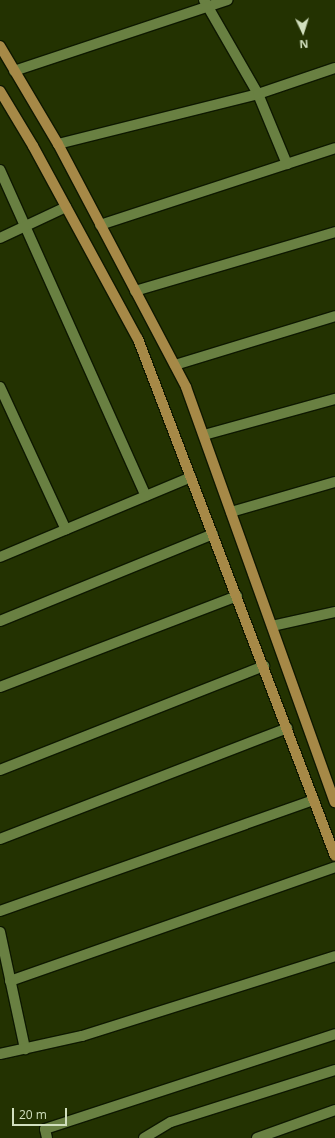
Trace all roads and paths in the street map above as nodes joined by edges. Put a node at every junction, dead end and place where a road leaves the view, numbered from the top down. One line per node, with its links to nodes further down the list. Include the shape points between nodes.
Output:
1 (228, 0): 2 (street)
2 (206, 3): 5 (street); 7 (street)
3 (0, 46): 5 (main road)
4 (335, 68): 7 (street)
5 (14, 71): 8 (main road)
6 (0, 91): 12 (main road)
7 (258, 94): 8 (street); 10 (street)
8 (58, 144): 13 (main road)
9 (335, 148): 10 (street)
10 (287, 164): 13 (street)
11 (0, 170): 14 (street)
12 (66, 207): 14 (street); 23 (main road, via 138,340)
13 (100, 225): 17 (main road)
14 (25, 226): 16 (street); 25 (street)
15 (335, 232): 17 (street)
16 (0, 238)
17 (135, 290): 19 (main road)
18 (335, 316): 19 (street)
19 (175, 365): 22 (main road)
20 (0, 387): 27 (street)
21 (335, 399): 22 (street)
22 (204, 435): 26 (main road)
23 (191, 477): 25 (street); 28 (main road)
24 (335, 482): 26 (street)
25 (146, 496): 27 (street)
26 (231, 512): 33 (main road)
27 (66, 530): 29 (street)
28 (213, 534): 30 (main road); 32 (street)
29 (0, 557)
30 (237, 596): 34 (main road); 35 (street)
31 (335, 612): 33 (street)
32 (0, 621)
33 (272, 626): 39 (main road)
34 (264, 666): 36 (main road); 37 (street)
35 (0, 687)
36 (287, 728): 38 (main road); 40 (street)
37 (0, 770)
38 (314, 800): 41 (main road); 43 (street)
39 (335, 802)
40 (0, 839)
41 (335, 856)
42 (335, 867): 46 (street)
43 (0, 911)
44 (0, 932): 46 (street)
45 (335, 956): 48 (street, via 82,1036)
46 (10, 981): 48 (street)
47 (335, 1034): 52 (street, via 45,1130)
48 (25, 1049): 49 (street)
49 (0, 1054)
50 (335, 1070): 53 (street, via 171,1122)
51 (335, 1110): 54 (street)
52 (47, 1138)
53 (144, 1138)
54 (257, 1138)

